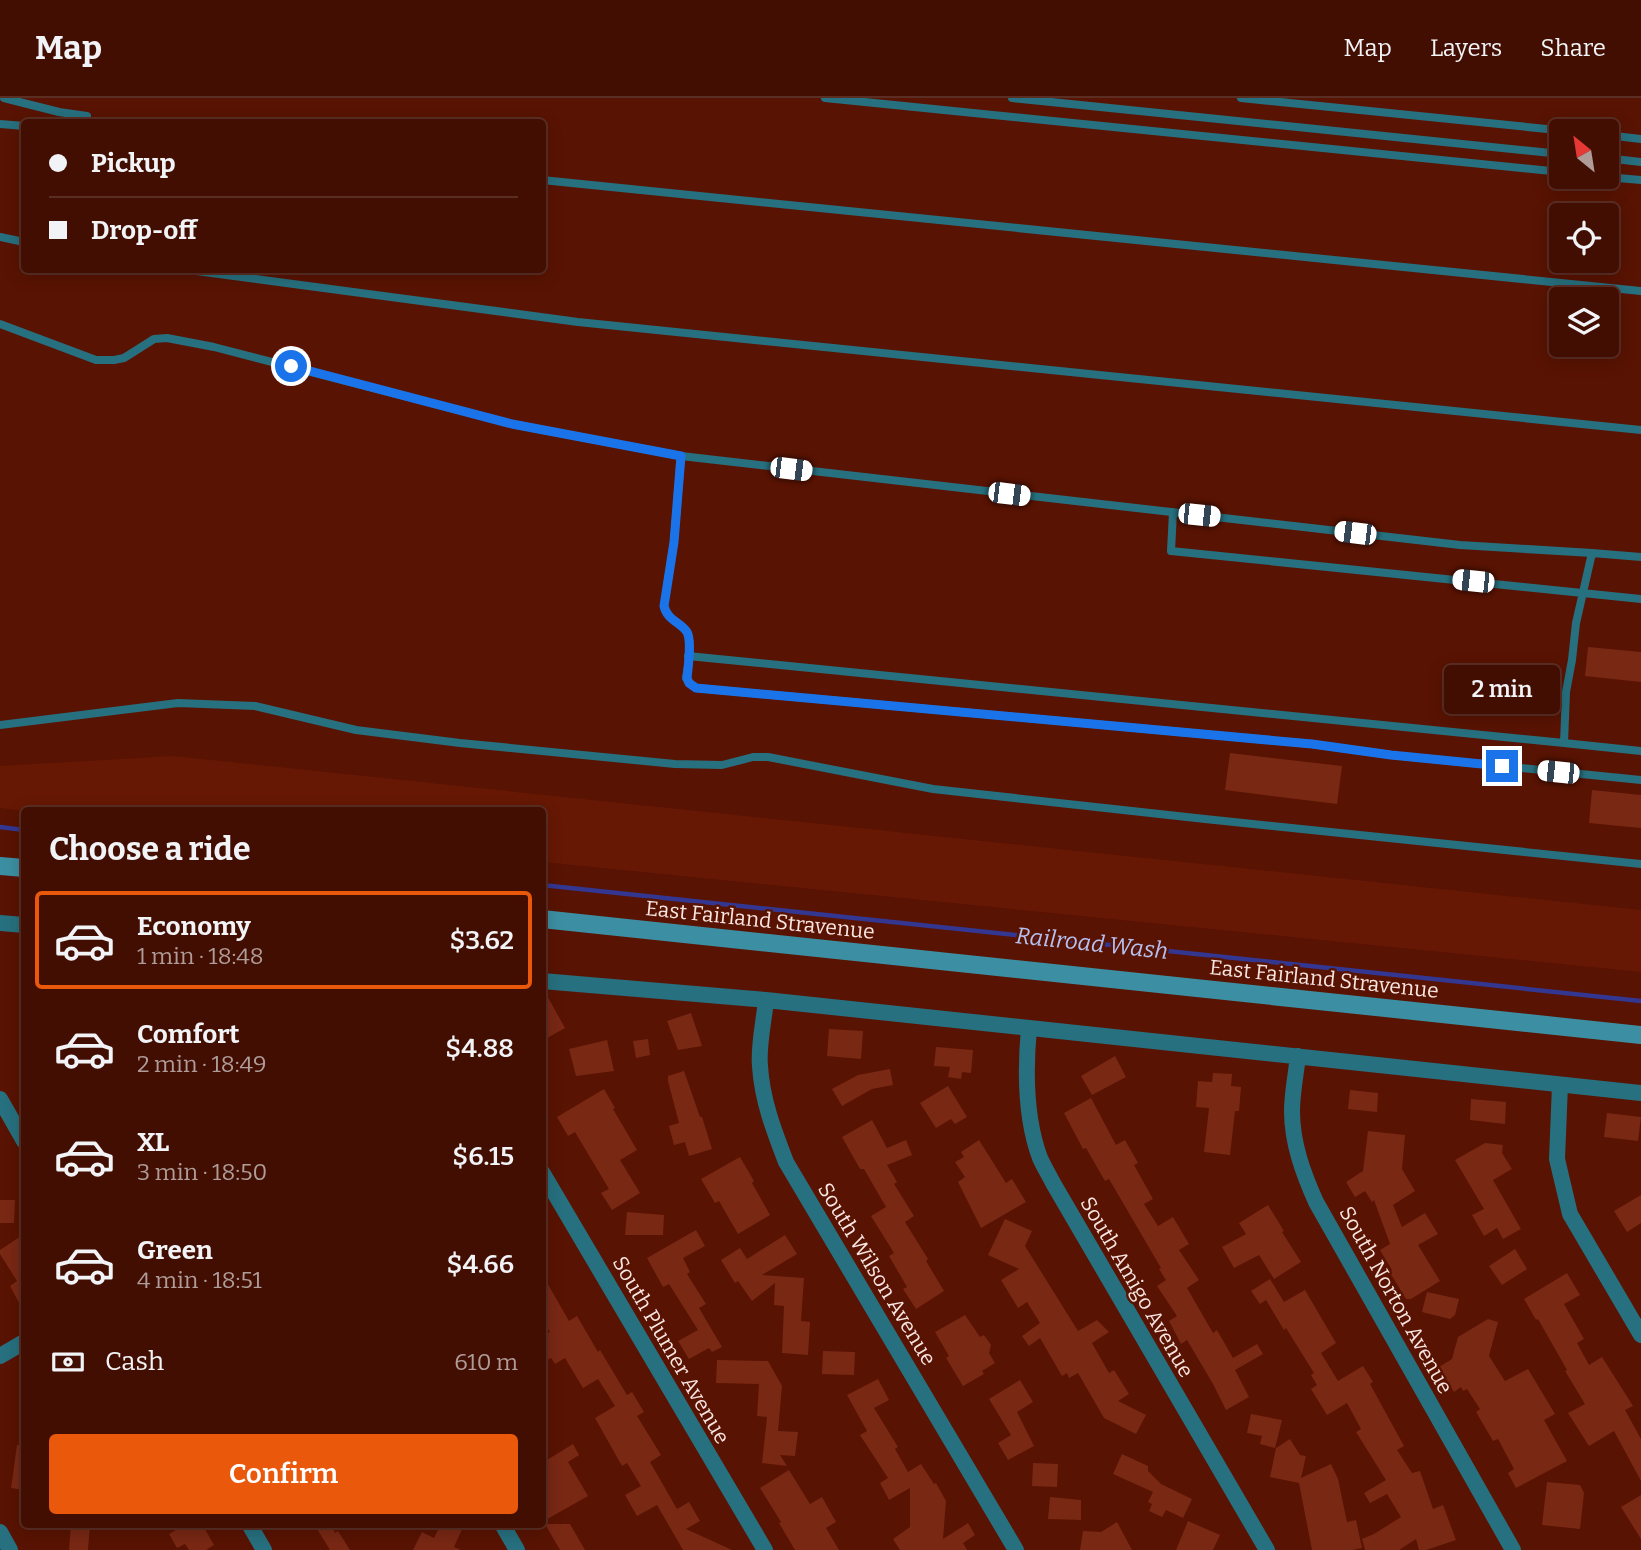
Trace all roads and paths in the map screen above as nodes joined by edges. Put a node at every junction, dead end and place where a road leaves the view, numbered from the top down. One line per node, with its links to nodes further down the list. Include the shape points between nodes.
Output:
1 (4, 98): 5 (lane)
2 (825, 98): 14 (lane)
3 (1012, 98): 11 (lane)
4 (1241, 98): 8 (lane)
5 (86, 119)
6 (0, 124): 7 (lane)
7 (21, 126)
8 (1549, 129)
9 (1619, 136): 10 (lane)
10 (1641, 139)
11 (1549, 153)
12 (1619, 160): 13 (lane)
13 (1641, 162)
14 (1549, 171)
15 (1619, 178): 17 (lane)
16 (546, 180): 21 (lane)
17 (1641, 180)
18 (0, 237): 19 (lane)
19 (21, 241)
20 (211, 273): 23 (lane, via 578,322)
21 (1641, 290)
22 (0, 324): 24 (lane, via 96,360 124,358 153,340 167,338 214,347 512,424)
23 (1641, 429)
24 (681, 456): 25 (lane); 30 (lane, via 664,606 686,631)
25 (1173, 512): 26 (lane, via 1460,545); 28 (lane, via 1171,551)
26 (1592, 553): 27 (lane); 28 (lane)
27 (1641, 556)
28 (1583, 593): 29 (lane); 32 (lane, via 1566,692)
29 (1641, 599)
30 (688, 656): 32 (lane); 34 (lane, via 687,678 696,688 1312,744)
31 (0, 725): 35 (lane, via 178,703 254,706 356,730 460,743 676,764 722,765 768,757 933,789)
32 (1564, 743): 33 (lane)
33 (1641, 751)
34 (1641, 780)
35 (1641, 864)
36 (0, 866): 37 (street)
37 (21, 868)
38 (546, 919): 44 (street, East Fairland Stravenue)
39 (0, 923): 40 (street)
40 (21, 925)
41 (546, 981): 42 (street)
42 (766, 1000): 43 (street); 61 (street, South Wilson Avenue, via 759,1064 771,1125 786,1162)
43 (1029, 1028): 45 (street); 62 (street, South Amigo Avenue, via 1027,1086 1040,1158)
44 (1641, 1035)
45 (1298, 1056): 46 (street); 63 (street, South Norton Avenue, via 1292,1110 1307,1181)
46 (1560, 1085): 47 (street); 51 (street, via 1557,1159 1570,1214)
47 (1641, 1093)
48 (0, 1099): 49 (street)
49 (21, 1136)
50 (546, 1179): 60 (street, South Plumer Avenue)
51 (1641, 1335)
52 (21, 1344): 53 (street)
53 (0, 1356)
54 (251, 1528): 58 (street)
55 (504, 1528): 59 (street)
56 (0, 1532): 57 (street)
57 (10, 1550)
58 (264, 1550)
59 (517, 1550)
60 (765, 1550)
61 (1016, 1550)
62 (1267, 1550)
63 (1513, 1550)

